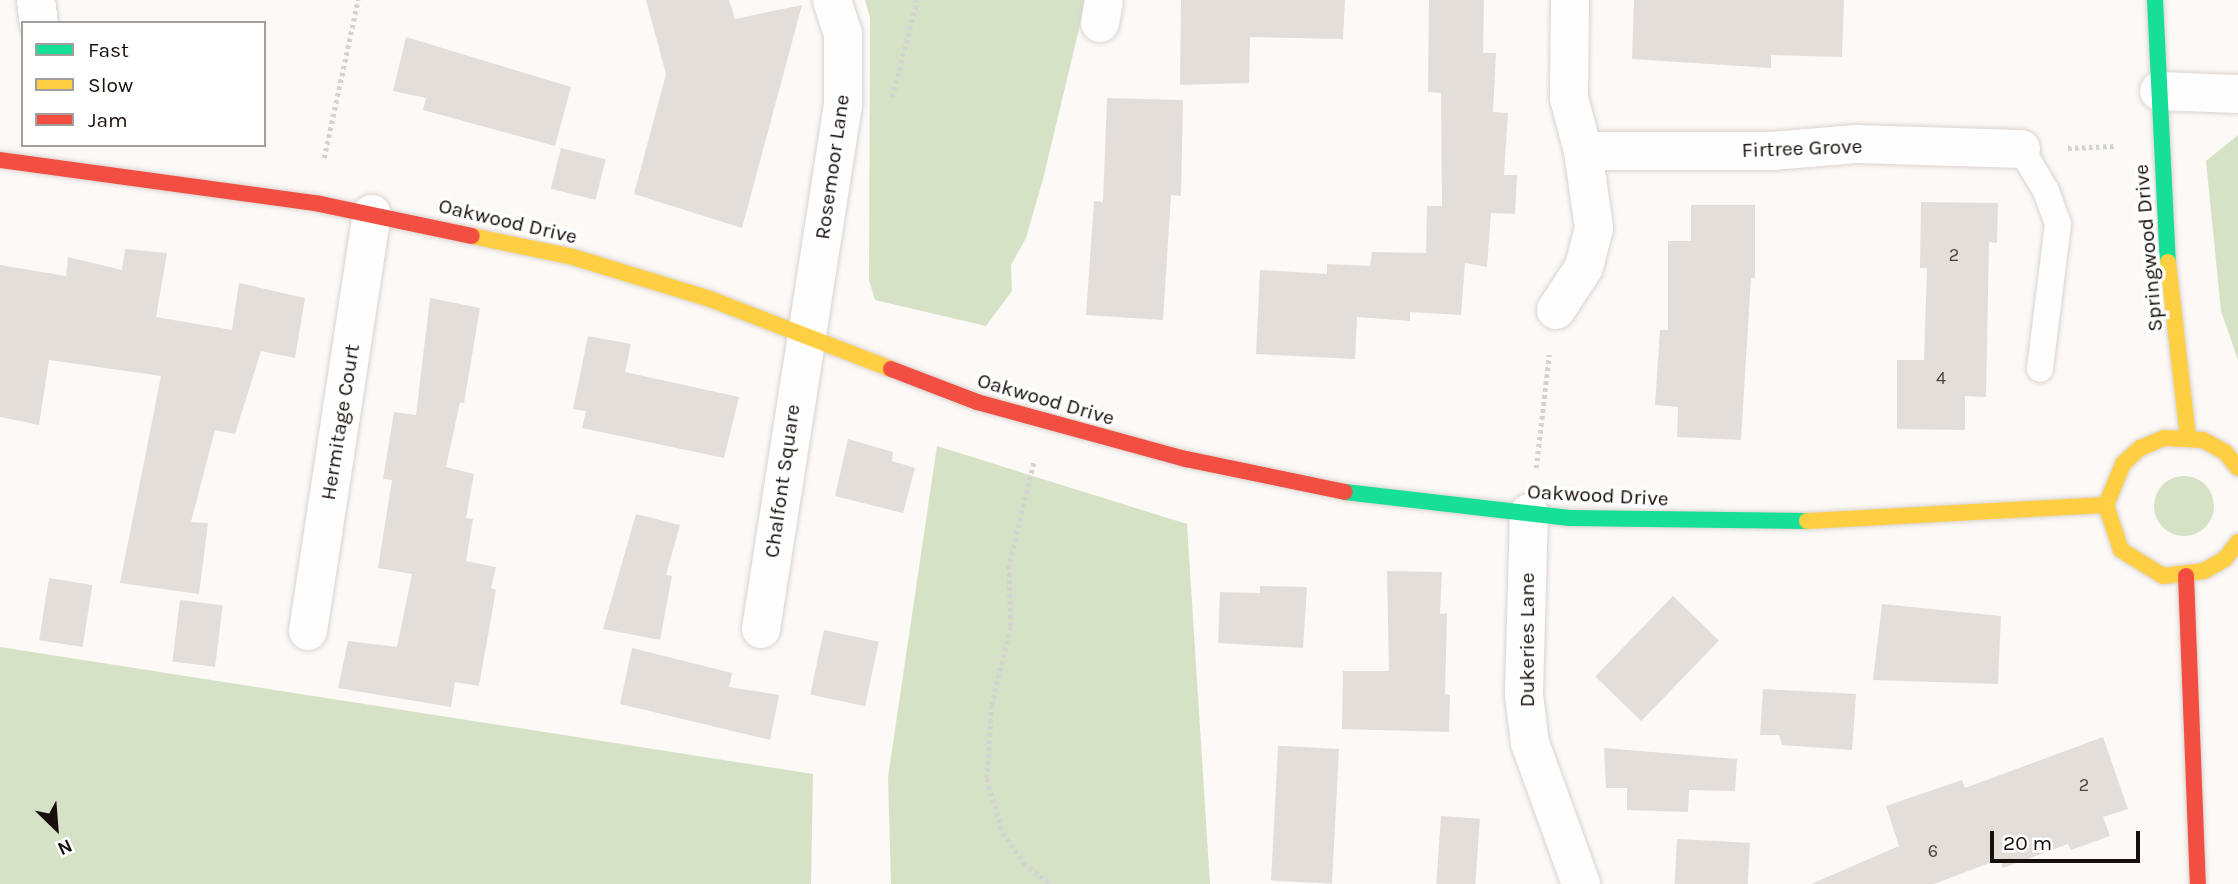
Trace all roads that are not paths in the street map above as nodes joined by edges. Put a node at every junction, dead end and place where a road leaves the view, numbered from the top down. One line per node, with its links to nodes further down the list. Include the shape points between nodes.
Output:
1 (36, 0): 5 (street)
2 (832, 0): 13 (street, Rosemoor Lane, via 843,34 843,105)
3 (1570, 0): 9 (street, via 1569,98)
4 (2155, 0): 6 (street, Springwood Drive)
5 (39, 21)
6 (2158, 73): 7 (street); 15 (street, Springwood Drive, via 2166,258)
7 (2238, 94)
8 (2021, 149): 9 (street, Firtree Grove, via 1856,144 1772,151); 14 (lane, via 2046,191 2058,224)
9 (1583, 151): 12 (street, via 1594,228 1584,267)
10 (19, 156): 11 (street, Oakwood Drive)
11 (372, 214): 13 (street, Oakwood Drive, via 573,257); 22 (street, Hermitage Court)
12 (1556, 310)
13 (804, 333): 18 (street, Oakwood Drive, via 938,388 1186,459 1380,499); 21 (street, Chalfont Square)
14 (2040, 369)
15 (2188, 437): 16 (street, via 2225,452); 17 (street, via 2164,438 2140,448 2123,464)
16 (2238, 468)
17 (2106, 505): 18 (street, Oakwood Drive, via 1804,521); 20 (street, via 2121,550 2163,576)
18 (1530, 513): 23 (street, Dukeries Lane, via 1524,695 1530,743)
19 (2238, 542): 20 (street, via 2225,559)
20 (2186, 576): 24 (street)
21 (761, 629)
22 (308, 631)
23 (1581, 884)
24 (2198, 884)

